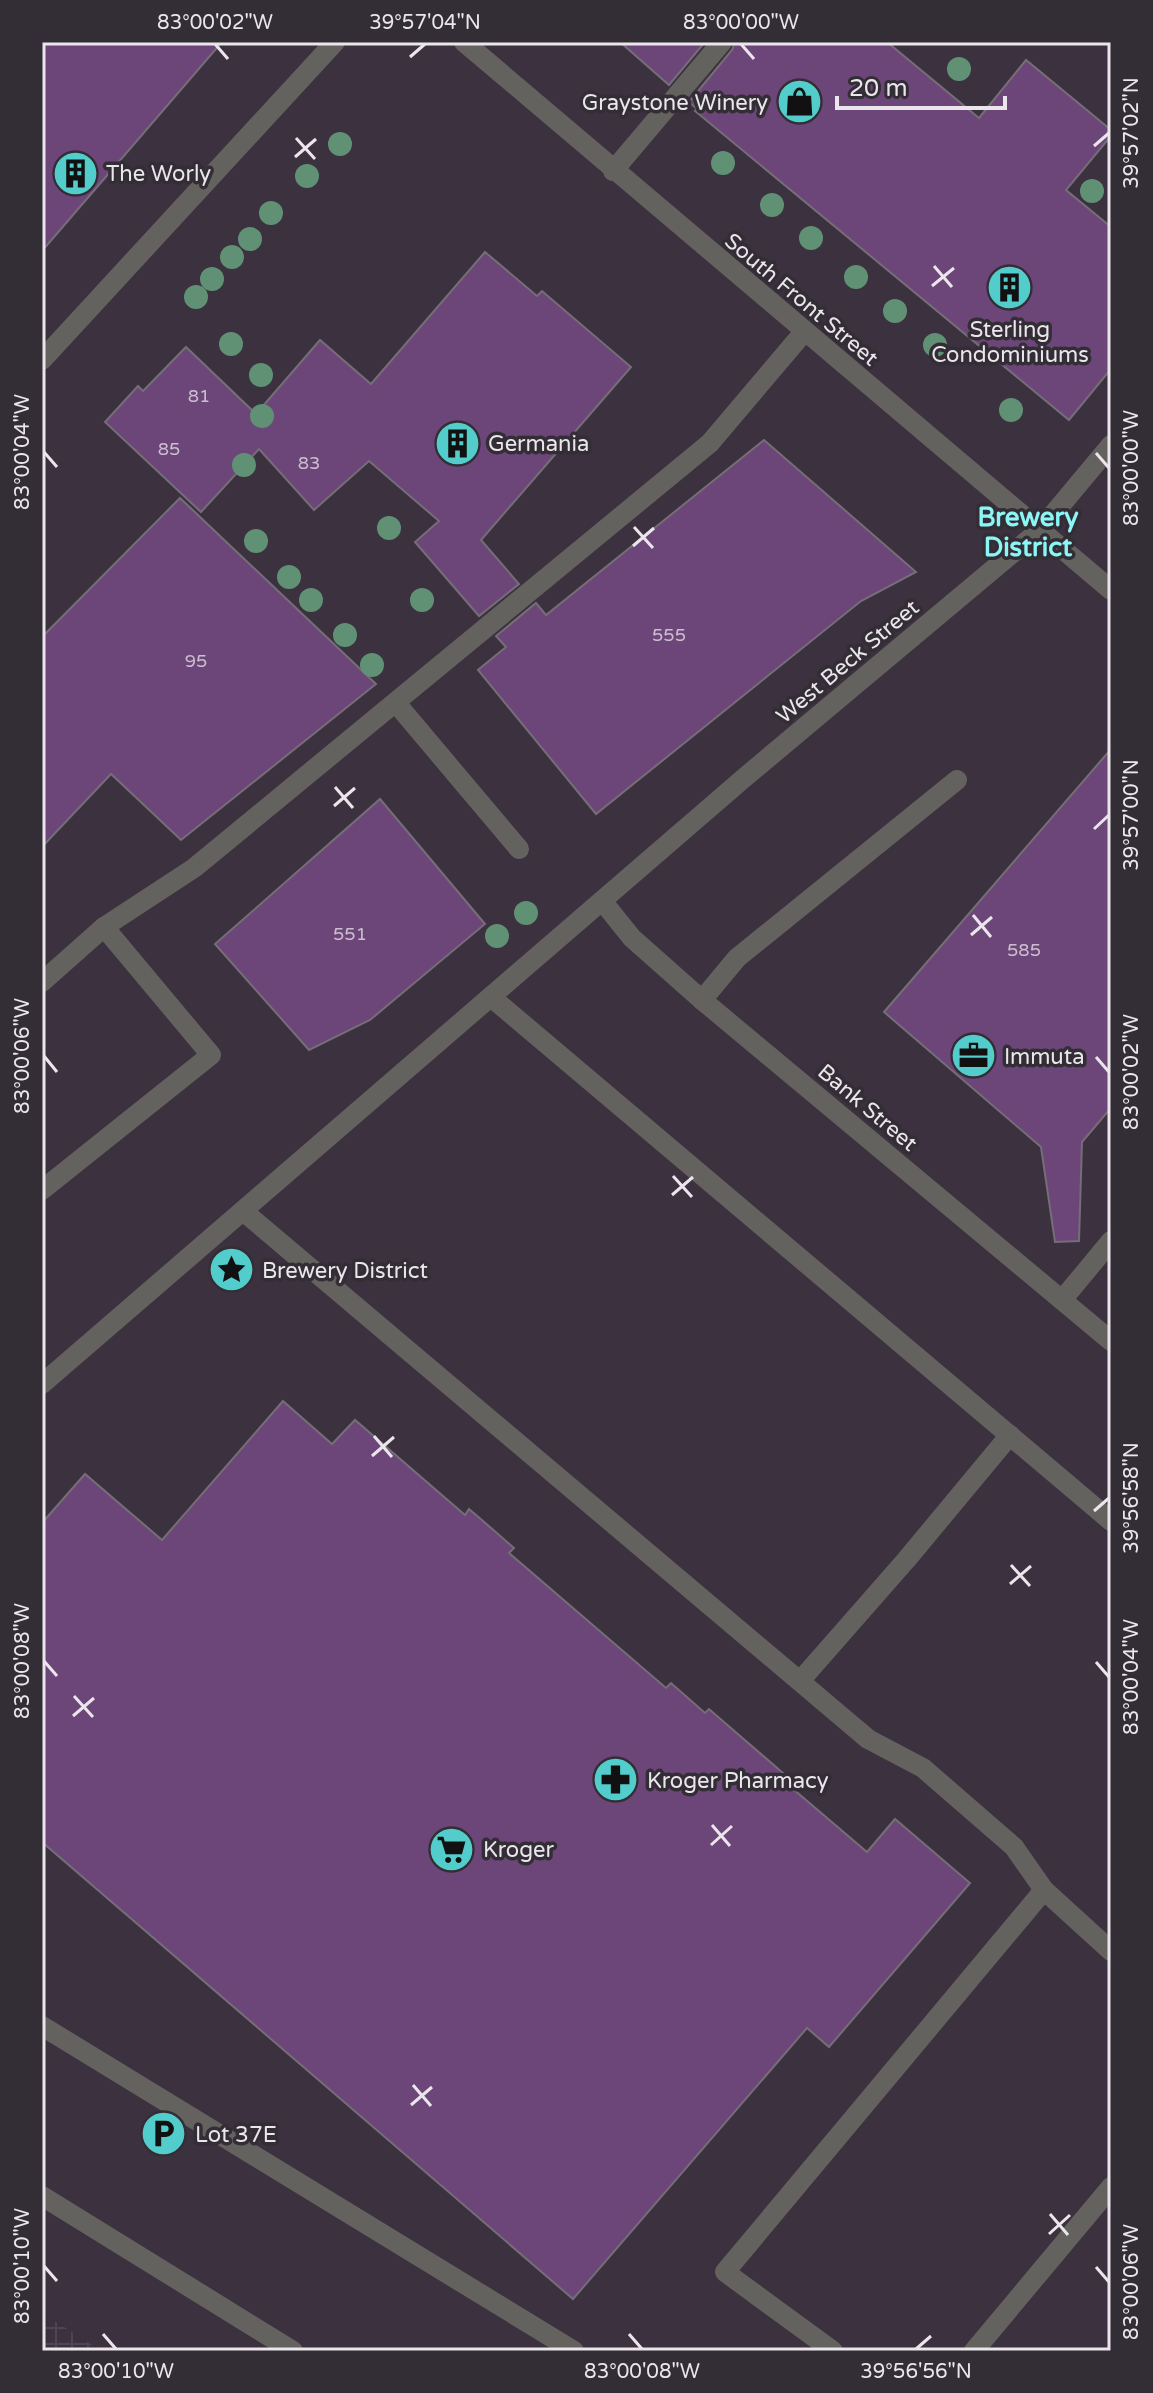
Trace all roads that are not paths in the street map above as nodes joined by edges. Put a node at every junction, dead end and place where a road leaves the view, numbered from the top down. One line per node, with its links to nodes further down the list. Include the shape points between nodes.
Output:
1 (335, 42): 6 (street)
2 (464, 42): 4 (street, South Front Street)
3 (722, 42): 4 (street)
4 (613, 171): 5 (street, South Front Street)
5 (804, 332): 8 (street, South Front Street); 10 (street, via 710,443)
6 (42, 360)
7 (1111, 445): 8 (street, West Beck Street)
8 (1040, 530): 9 (street, South Front Street); 13 (street, West Beck Street)
9 (1111, 590)
10 (396, 703): 12 (street); 14 (street, via 194,868)
11 (957, 780): 17 (street, via 737,958)
12 (519, 849)
13 (603, 902): 16 (street, West Beck Street); 17 (street, Bank Street, via 632,938)
14 (104, 927): 15 (street); 18 (street, via 211,1055)
15 (42, 982)
16 (491, 997): 19 (street, West Beck Street); 24 (street)
17 (702, 1000): 21 (street, Bank Street)
18 (42, 1190)
19 (243, 1211): 23 (street, West Beck Street); 26 (street)
20 (1111, 1241): 21 (street)
21 (1062, 1300): 22 (street, Bank Street)
22 (1111, 1341)
23 (42, 1384)
24 (1010, 1435): 25 (street); 26 (street)
25 (1111, 1521)
26 (800, 1681): 27 (street, via 868,1739 923,1768 1014,1847)
27 (1044, 1890): 28 (street); 34 (street, via 725,2272)
28 (1111, 1951)
29 (42, 2026): 33 (street)
30 (1111, 2187): 35 (street)
31 (42, 2196): 32 (street)
32 (293, 2351)
33 (574, 2351)
34 (833, 2351)
35 (974, 2351)

